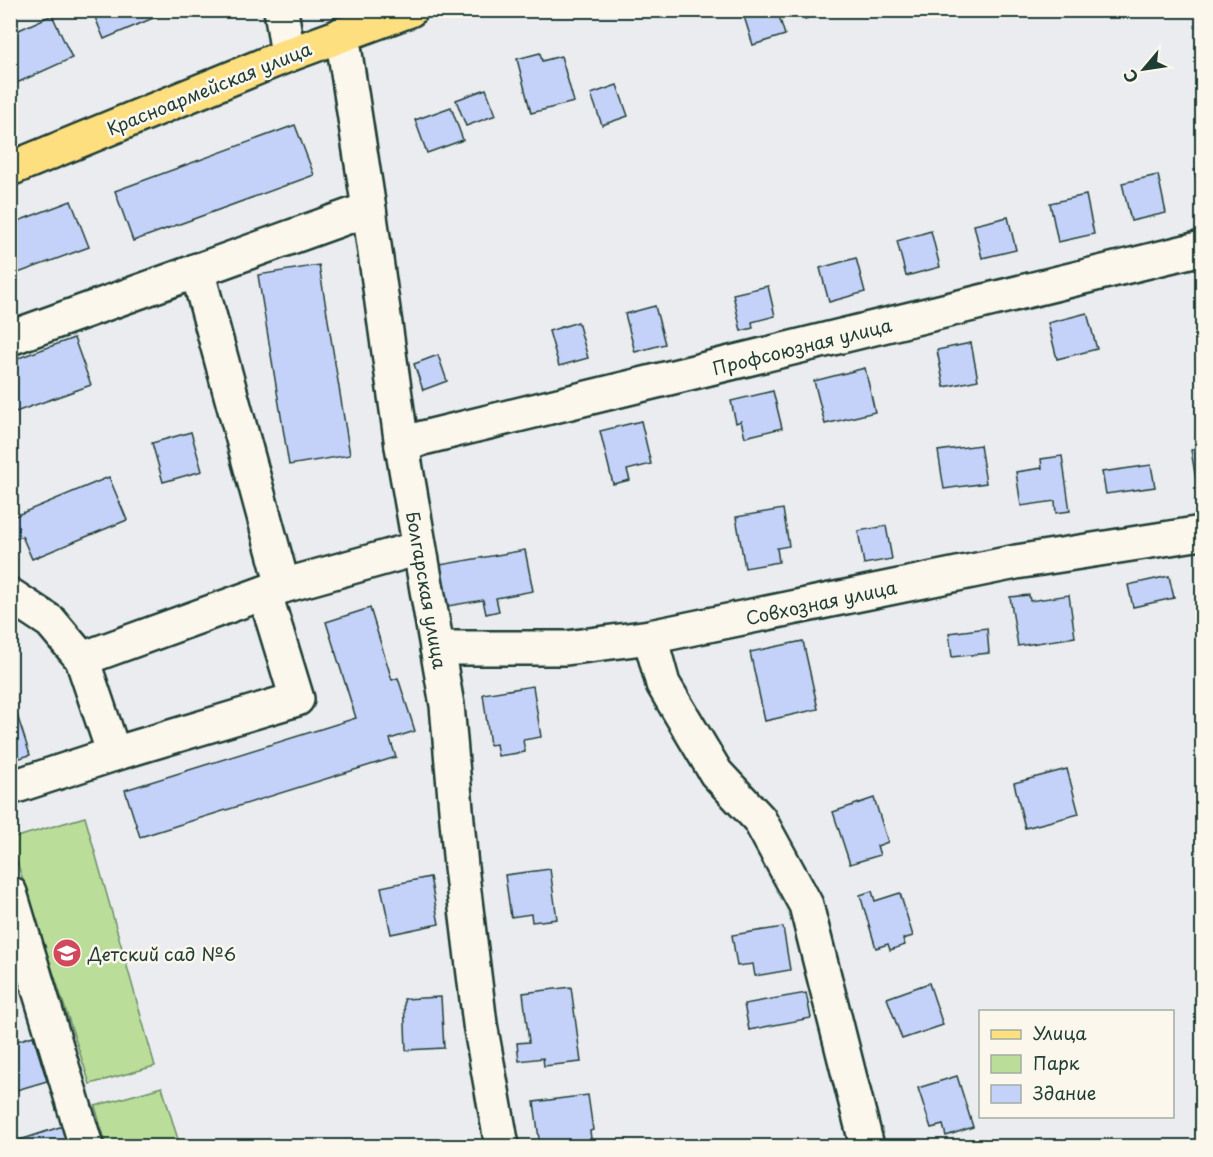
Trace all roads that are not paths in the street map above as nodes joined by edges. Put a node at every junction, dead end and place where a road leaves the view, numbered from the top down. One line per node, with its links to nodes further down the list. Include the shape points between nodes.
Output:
1 (281, 10): 4 (street)
2 (410, 10): 3 (main road, Красноармейская улица)
3 (342, 34): 4 (main road, Красноармейская улица); 6 (street, Болгарская улица)
4 (288, 55): 5 (main road, Красноармейская улица)
5 (10, 169)
6 (369, 209): 8 (street); 10 (street, Болгарская улица)
7 (1203, 248): 10 (street, Профсоюзная улица)
8 (197, 270): 9 (street); 13 (street)
9 (10, 338)
10 (402, 446): 12 (street, Болгарская улица)
11 (1203, 532): 15 (street, Совхозная улица, via 1016,562)
12 (420, 548): 13 (street); 16 (street, Болгарская улица)
13 (274, 590): 17 (street); 18 (street, via 297,699)
14 (10, 595): 17 (street, via 51,622)
15 (650, 637): 16 (street, Совхозная улица, via 566,648); 24 (street, via 663,684 716,773 759,819 806,905)
16 (437, 648): 23 (street, Болгарская улица, via 447,705 480,1024)
17 (82, 659): 18 (street)
18 (114, 754): 19 (street)
19 (10, 788)
20 (10, 894): 21 (street)
21 (22, 969): 22 (street)
22 (86, 1146)
23 (502, 1146)
24 (867, 1146)

